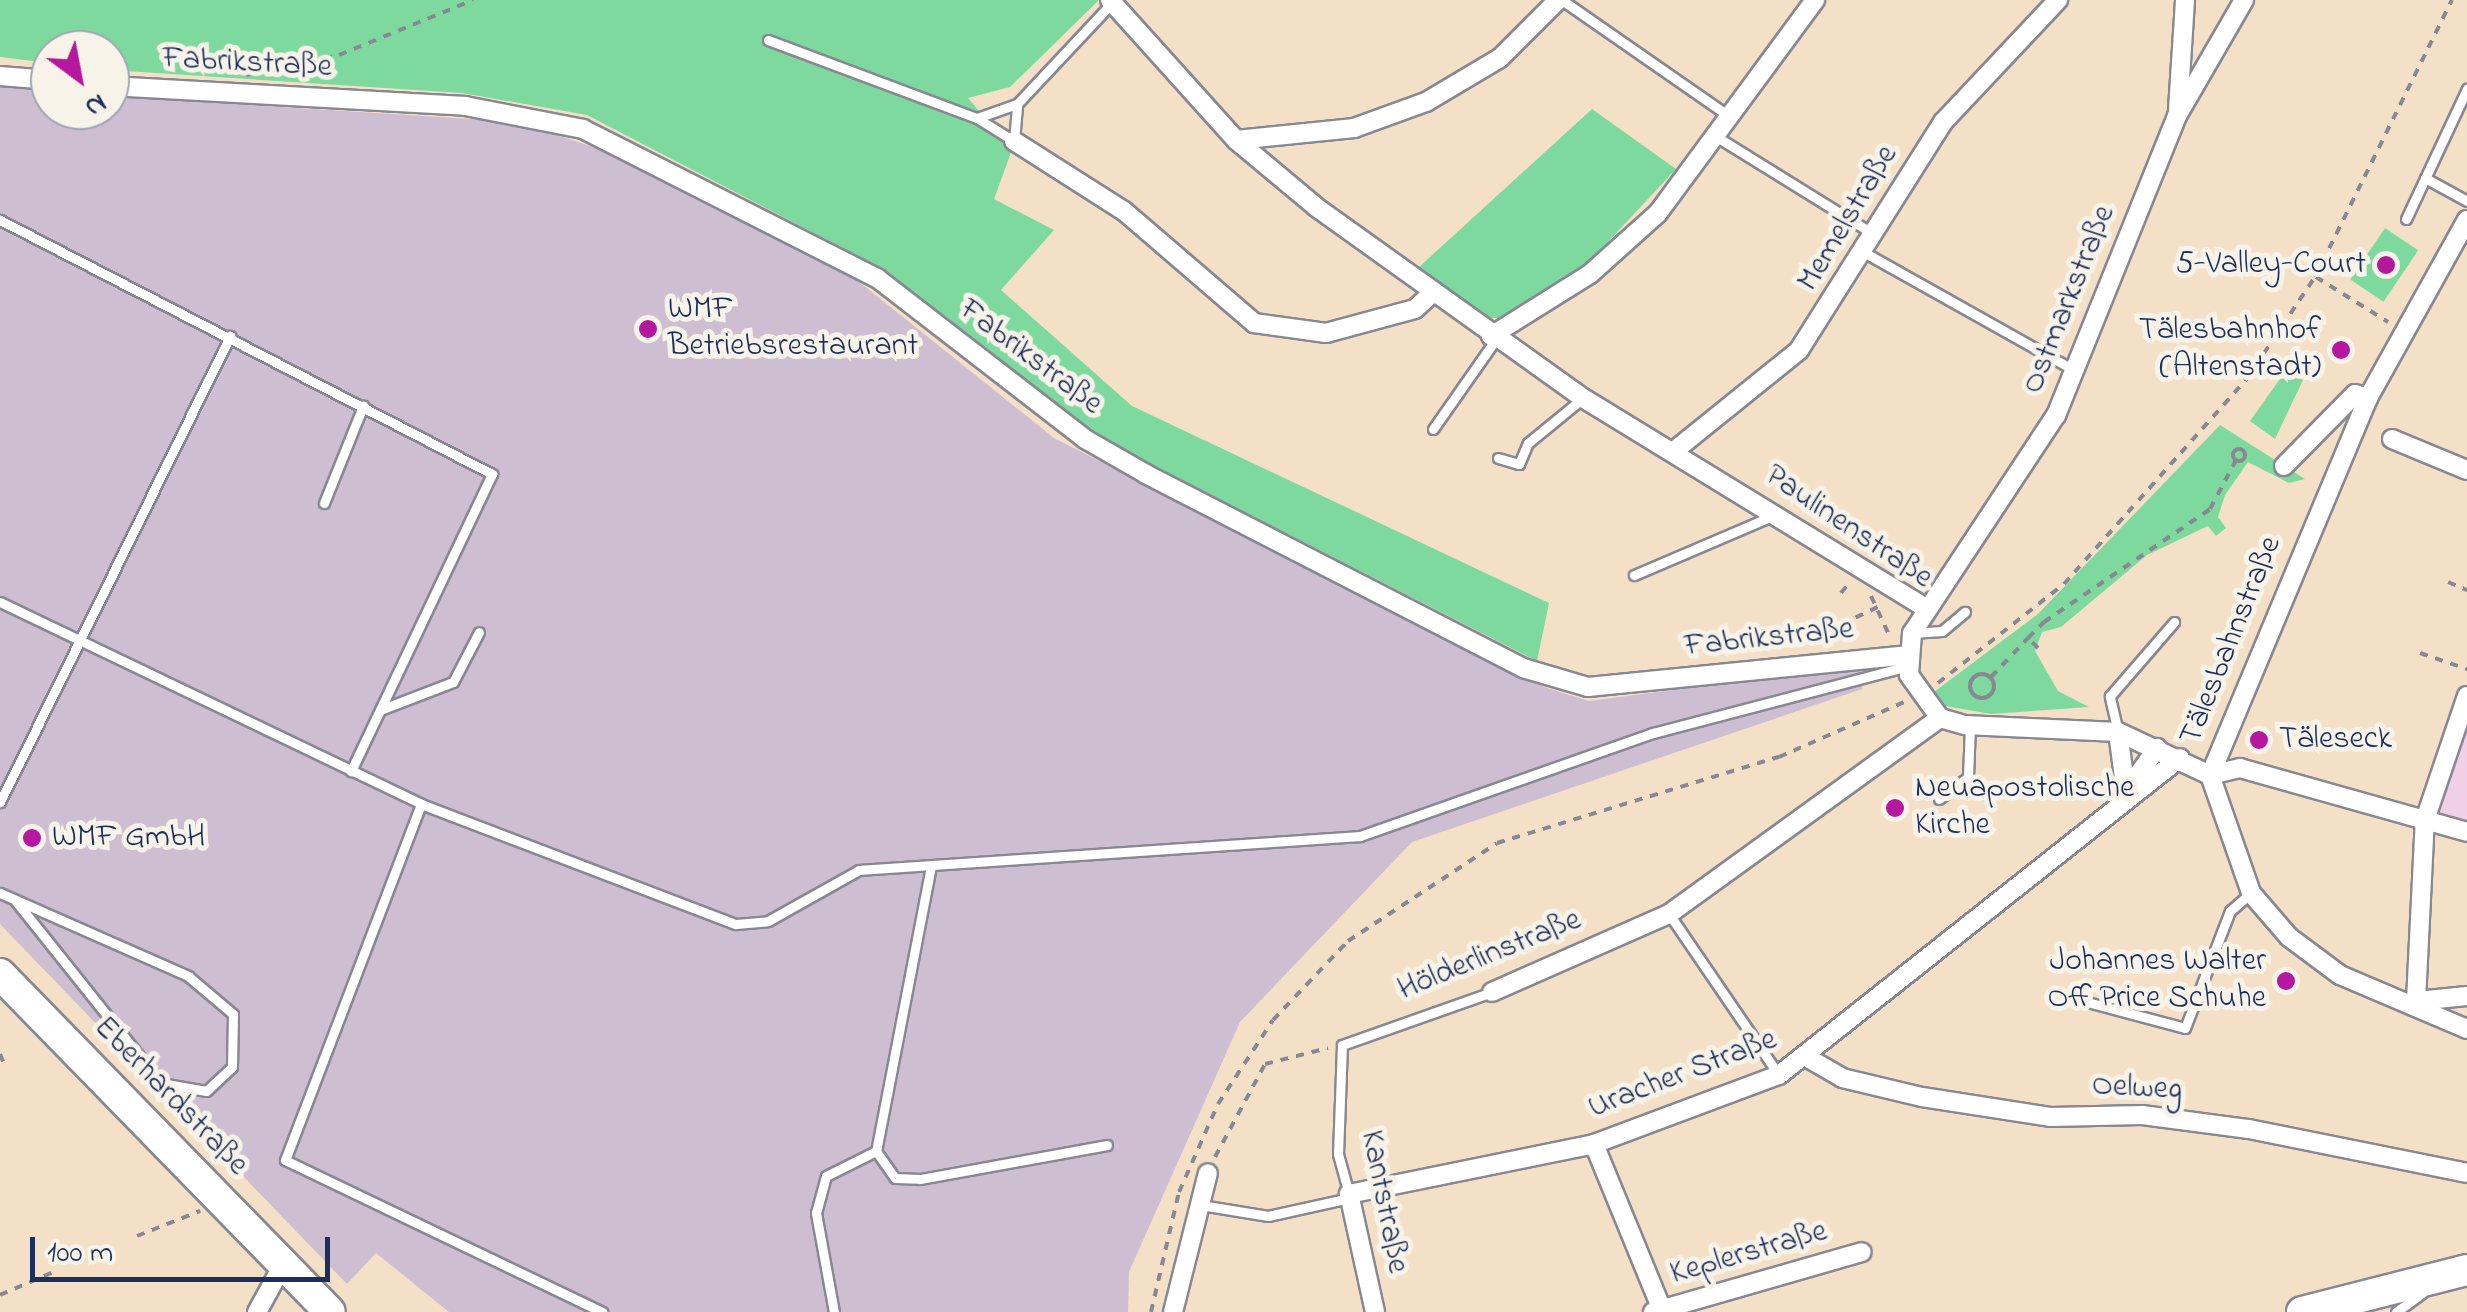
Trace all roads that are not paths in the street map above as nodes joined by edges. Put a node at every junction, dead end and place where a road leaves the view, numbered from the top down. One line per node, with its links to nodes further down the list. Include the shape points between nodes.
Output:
1 (1560, 0): 15 (lane); 17 (street, via 1500,58 1426,102 1354,128)
2 (1816, 0): 15 (street)
3 (2058, 0): 24 (street, Memelstraße, via 1943,122)
4 (2185, 0): 13 (street)
5 (2244, 0): 13 (street, Ostmarkstraße)
6 (1111, 2): 12 (lane); 17 (street, Paulinenstraße)
7 (768, 40): 14 (lane)
8 (0, 76): 9 (street)
9 (30, 78)
10 (130, 88): 49 (street, Fabrikstraße, via 465,106 582,129 877,278 1086,439 1146,474 1523,668 1588,687)
11 (2467, 88): 19 (lane)
12 (1017, 104): 14 (lane); 18 (lane)
13 (2177, 116): 29 (street, Ostmarkstraße)
14 (977, 118): 18 (lane)
15 (1732, 118): 16 (street)
16 (1717, 137): 24 (lane); 28 (street, via 1658,213 1590,274)
17 (1236, 140): 26 (street, Paulinenstraße)
18 (1014, 141): 26 (street, via 1124,212 1254,323 1326,333 1415,309)
19 (2425, 178): 20 (lane); 21 (lane)
20 (2467, 201)
21 (2406, 219)
22 (0, 220): 27 (lane)
23 (2467, 220): 31 (street, Tälesbahnstraße, via 2400,330)
24 (1875, 234): 25 (street, Memelstraße)
25 (1867, 254): 29 (lane); 35 (street, Memelstraße, via 1799,350)
26 (1432, 293): 28 (street, Paulinenstraße)
27 (230, 336): 32 (lane); 48 (lane)
28 (1494, 338): 30 (street, Paulinenstraße); 33 (lane)
29 (2074, 370): 43 (street, Ostmarkstraße, via 2013,490)
30 (1583, 398): 35 (street, Paulinenstraße); 36 (lane, via 1528,443 1519,464)
31 (2368, 398): 37 (street, via 2354,394); 58 (street, Tälesbahnstraße)
32 (363, 406): 39 (lane); 51 (lane, via 492,474)
33 (1434, 430)
34 (2392, 439): 38 (street)
35 (1674, 451): 40 (street, Paulinenstraße)
36 (1498, 458)
37 (2284, 466)
38 (2467, 470)
39 (324, 504)
40 (1778, 514): 41 (lane); 43 (street, Paulinenstraße)
41 (1634, 575)
42 (0, 602): 48 (lane)
43 (1926, 608): 47 (street, Paulinenstraße)
44 (1965, 612): 47 (lane, via 1942,630)
45 (2174, 622): 54 (lane, via 2110,696)
46 (479, 632): 51 (lane, via 452,682)
47 (1912, 633): 49 (street, Paulinenstraße)
48 (81, 642): 57 (lane); 61 (lane)
49 (1905, 659): 52 (street); 65 (lane, via 1653,733 1360,836)
50 (2467, 696): 63 (street)
51 (380, 710): 57 (lane)
52 (1940, 718): 53 (street); 69 (street, Hölderlinstraße)
53 (1970, 725): 54 (street); 60 (lane, via 1968,777)
54 (2118, 732): 55 (street); 59 (street)
55 (2157, 748): 56 (street); 59 (street, Uracher Straße)
56 (2180, 758): 58 (street); 59 (street, Uracher Straße)
57 (351, 771): 62 (lane)
58 (2210, 776): 63 (street, via 2240,768); 67 (street, Tälesbahnstraße)
59 (2126, 793): 77 (street, Uracher Straße)
60 (1938, 798)
61 (0, 802)
62 (421, 804): 65 (lane, via 736,924 768,921 860,870); 92 (lane, via 285,1160)
63 (2425, 820): 64 (street); 73 (street)
64 (2467, 832)
65 (931, 866): 81 (lane)
66 (0, 893): 68 (lane)
67 (2252, 893): 73 (street, Tälesbahnstraße, via 2340,975); 74 (lane, via 2230,911 2186,1028)
68 (16, 900): 68 (lane, via 188,976 233,1014 232,1067 206,1091 161,1082)
69 (1670, 914): 71 (street, Hölderlinstraße); 78 (lane)
70 (0, 974): 87 (main road, Eberhardstraße)
71 (1492, 992): 76 (lane, Hölderlinstraße)
72 (2467, 996): 73 (street)
73 (2416, 1001): 75 (street, Tälesbahnstraße)
74 (2091, 1002)
75 (2467, 1029)
76 (1342, 1044): 84 (lane, Kantstraße, via 1338,1154)
77 (1808, 1058): 78 (street, Uracher Straße); 83 (street, Oelweg, via 1842,1078 1922,1097 2051,1117 2142,1115 2249,1129)
78 (1779, 1075): 79 (street, Uracher Straße)
79 (1594, 1144): 84 (street, Uracher Straße); 89 (street)
80 (1107, 1145): 81 (lane, via 920,1179 896,1178)
81 (876, 1151): 93 (lane, via 826,1176 816,1212)
82 (1208, 1173): 85 (street)
83 (2467, 1173)
84 (1350, 1196): 85 (lane, via 1268,1216); 95 (street, Kantstraße)
85 (1196, 1203): 94 (street)
86 (1862, 1252): 89 (street, Keplerstraße)
87 (284, 1263): 90 (street); 91 (main road, Eberhardstraße)
88 (2456, 1273): 96 (main road); 97 (lane)
89 (1659, 1311)
90 (257, 1312)
91 (330, 1312)
92 (602, 1312)
93 (834, 1312)
94 (1173, 1312)
95 (1375, 1312)
96 (2302, 1312)
97 (2396, 1312)

